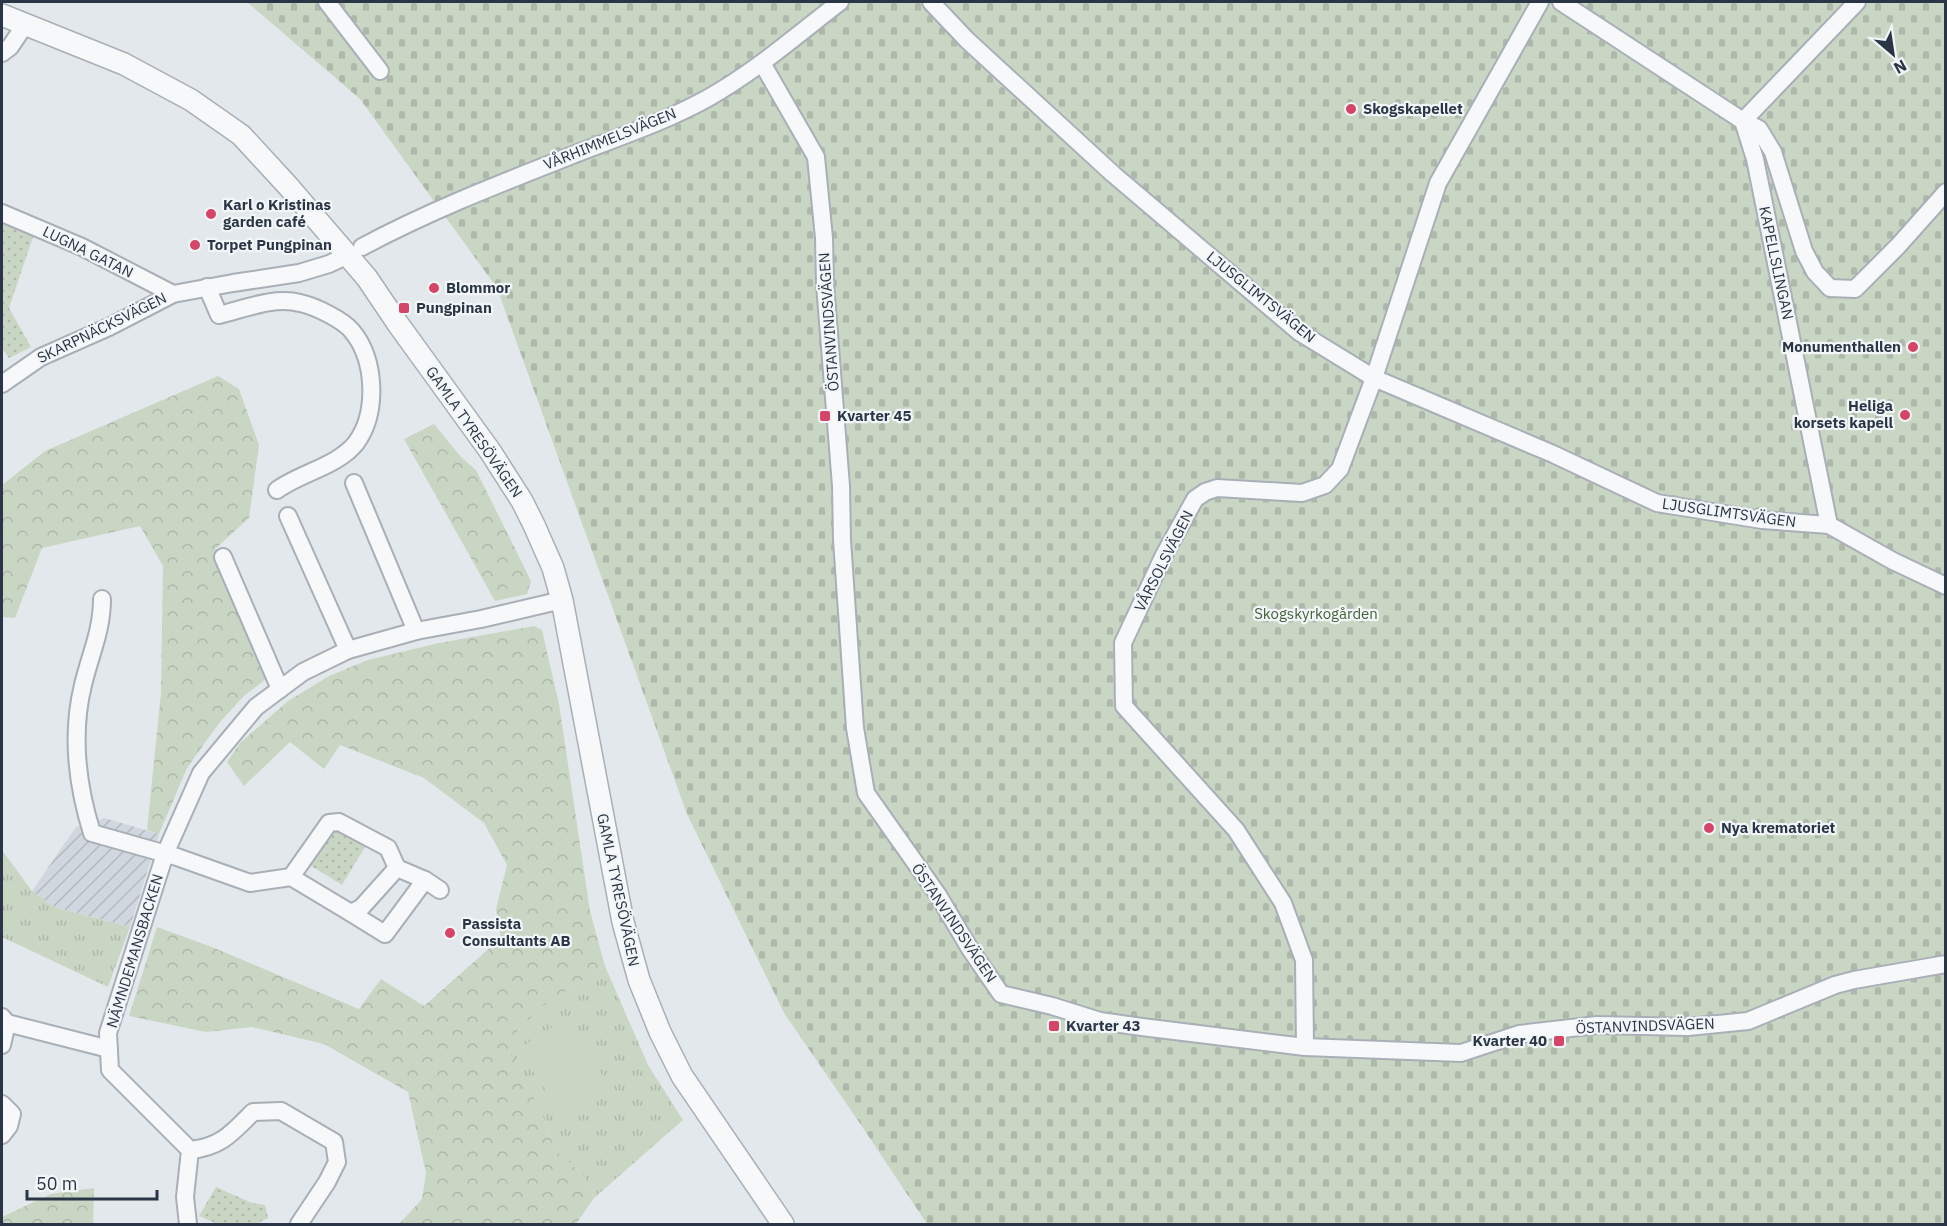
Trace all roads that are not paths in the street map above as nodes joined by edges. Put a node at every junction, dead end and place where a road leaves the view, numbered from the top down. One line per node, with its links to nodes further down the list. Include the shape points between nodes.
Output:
1 (327, 2): 11 (street)
2 (840, 2): 10 (street, VÅRHIMMELSVÄGEN)
3 (931, 2): 18 (street, LJUSGLIMTSVÄGEN, via 971,44 1113,174 1299,332)
4 (1540, 2): 18 (street, VÅRSOLSVÄGEN, via 1438,183)
5 (1561, 2): 12 (street, KAPELLSLINGAN)
6 (1857, 2): 12 (street)
7 (2, 15): 8 (street, GAMLA TYRESÖVÄGEN)
8 (25, 25): 9 (street); 15 (street, GAMLA TYRESÖVÄGEN, via 124,64 191,100 241,135)
9 (2, 53)
10 (762, 63): 15 (street, VÅRHIMMELSVÄGEN, via 708,98 647,126 471,194); 40 (street, ÖSTANVINDSVÄGEN, via 816,157 855,728 866,793 1001,994 1100,1021)
11 (380, 71)
12 (1743, 121): 13 (street, KAPELLSLINGAN, via 1759,129 1773,152 1804,251 1815,272 1830,288 1855,290); 23 (street, KAPELLSLINGAN, via 1755,159)
13 (1946, 192)
14 (2, 213): 17 (street, LUGNA GATAN, via 82,247)
15 (355, 251): 16 (street, SKARPNÄCKSVÄGEN, via 299,273); 27 (street, GAMLA TYRESÖVÄGEN, via 367,278 522,501 553,568)
16 (207, 287): 17 (street, SKARPNÄCKSVÄGEN); 21 (street, via 219,315 269,303 298,302 323,311 352,331 369,363 372,388 367,422 355,444 332,462 288,481)
17 (173, 294): 19 (street, SKARPNÄCKSVÄGEN, via 41,357)
18 (1374, 378): 23 (street, LJUSGLIMTSVÄGEN, via 1553,454 1657,504 1762,520); 40 (street, VÅRSOLSVÄGEN, via 1340,469 1325,484 1302,493 1217,488 1195,499 1123,643 1124,706 1236,830 1283,903 1304,960)
19 (2, 384)
20 (354, 483): 28 (street)
21 (277, 490)
22 (288, 516): 29 (street)
23 (1829, 525): 25 (street)
24 (223, 557): 30 (street)
25 (1946, 586)
26 (102, 599): 31 (street, NÄMNDEMANSBACKEN, via 102,620 78,719 76,756 84,807 92,833)
27 (562, 600): 28 (street, NÄMNDEMANSBACKEN); 47 (street, GAMLA TYRESÖVÄGEN, via 621,911 639,980 682,1076)
28 (417, 632): 29 (street, NÄMNDEMANSBACKEN)
29 (348, 650): 30 (street, NÄMNDEMANSBACKEN, via 303,672)
30 (280, 689): 31 (street, NÄMNDEMANSBACKEN, via 256,706 201,773)
31 (165, 854): 33 (street, NÄMNDEMANSBACKEN, via 250,883); 41 (street, NÄMNDEMANSBACKEN, via 108,1033)
32 (397, 868): 33 (street, via 388,848 339,822 329,823); 34 (street); 36 (street, via 361,908)
33 (291, 877): 36 (street)
34 (424, 880): 35 (street); 36 (street, via 385,934)
35 (440, 890)
36 (351, 913)
37 (1946, 964): 40 (street, ÖSTANVINDSVÄGEN, via 1845,982 1748,1021 1688,1027 1598,1025 1519,1034 1461,1053)
38 (4, 1020): 39 (street, NÄMNDEMANSBACKEN); 41 (street, NÄMNDEMANSBACKEN)
39 (2, 1045)
40 (1305, 1047)
41 (109, 1049): 44 (street, NÄMNDEMANSBACKEN, via 110,1070)
42 (2, 1104): 43 (street, via 12,1114)
43 (2, 1135)
44 (190, 1149): 45 (street, via 185,1197); 46 (street, via 207,1148 226,1138 253,1112 281,1111 334,1142 337,1162)
45 (188, 1224)
46 (299, 1224)
47 (783, 1224)

